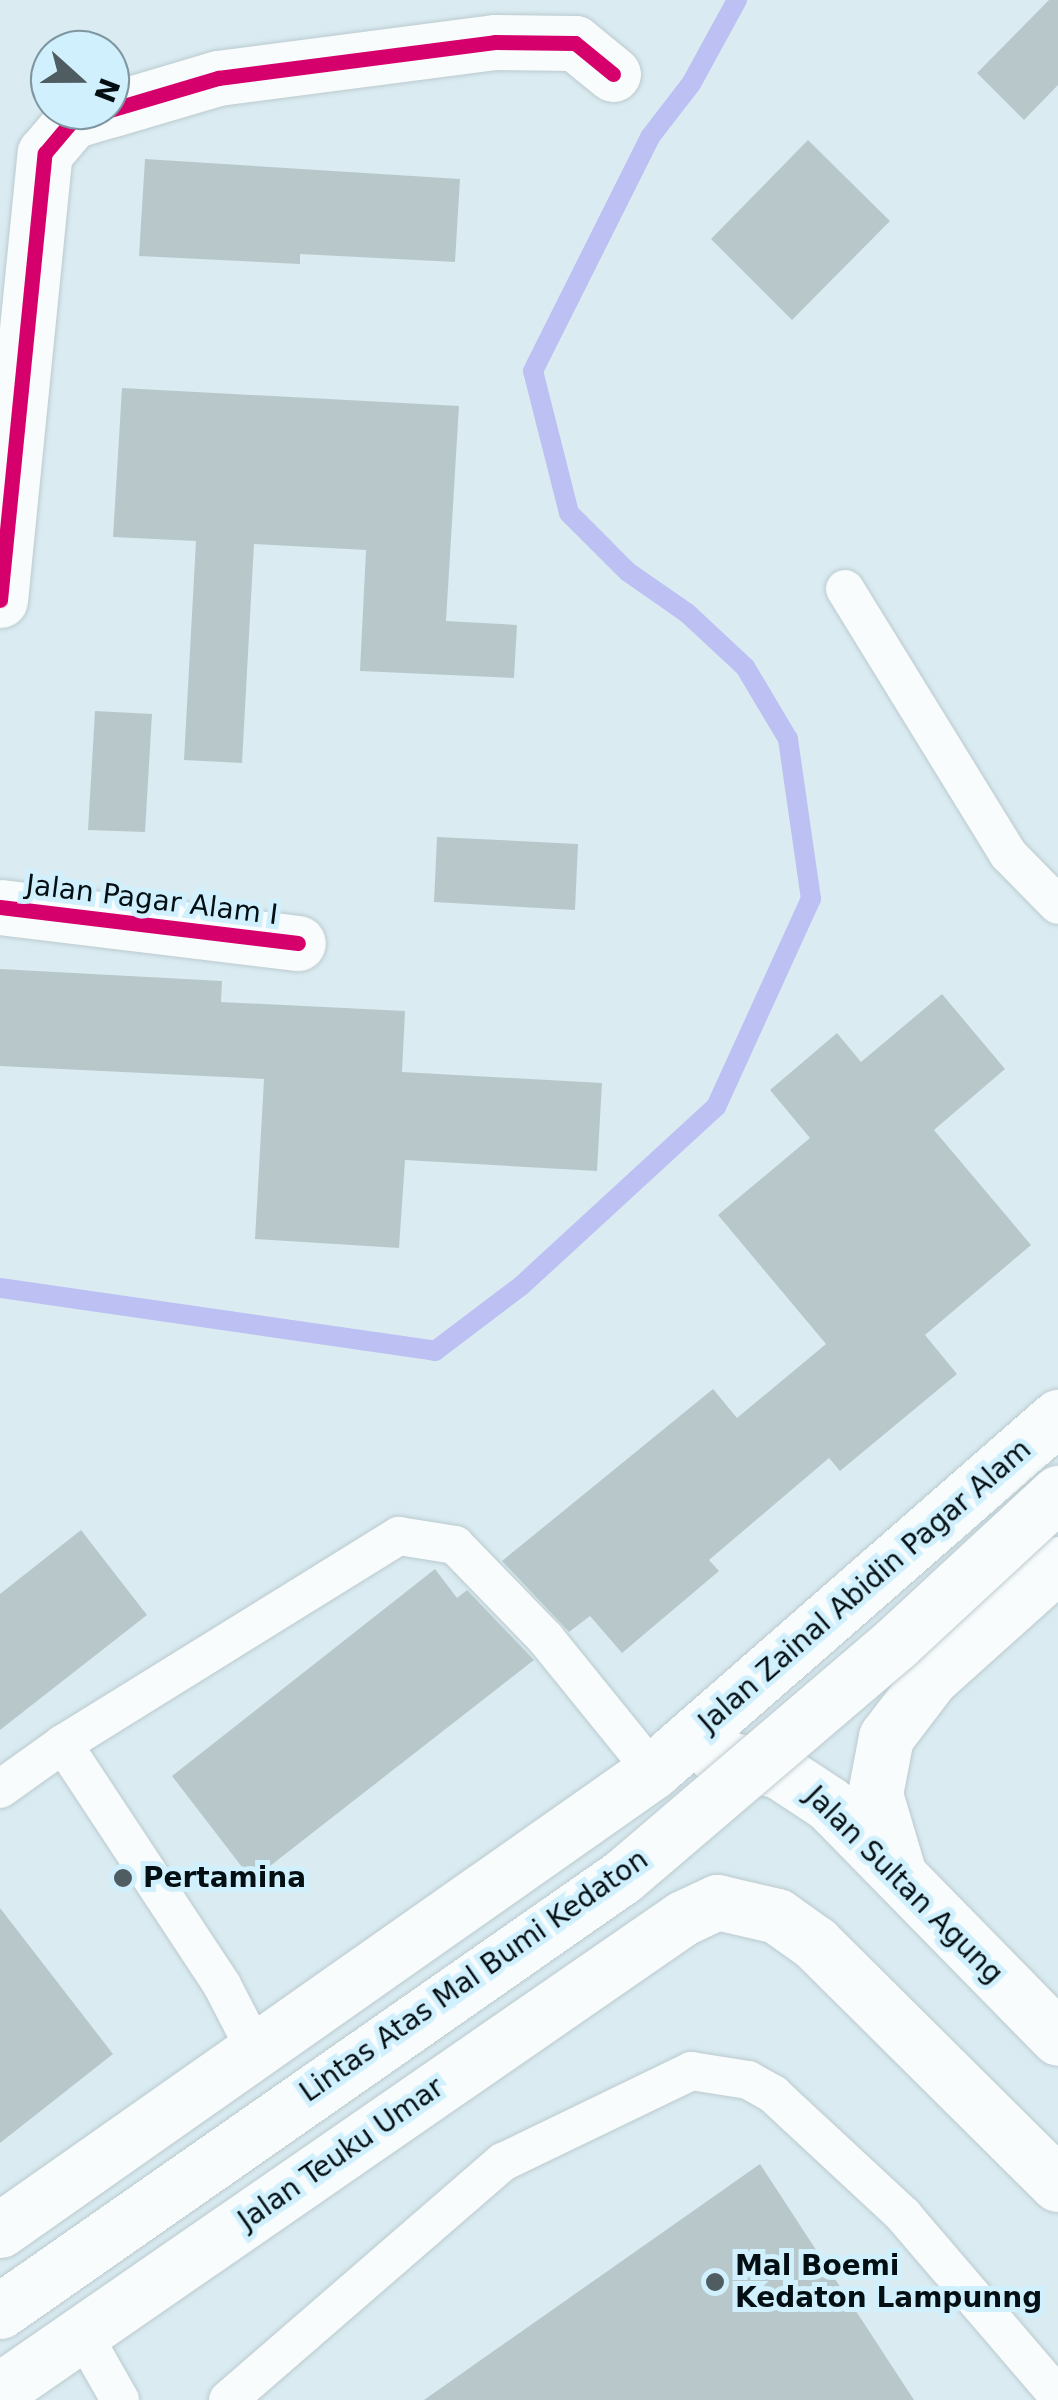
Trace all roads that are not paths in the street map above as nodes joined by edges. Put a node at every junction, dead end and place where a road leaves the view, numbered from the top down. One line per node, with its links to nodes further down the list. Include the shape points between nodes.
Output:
1 (613, 74): 2 (main road, via 576,44 495,42 218,78)
2 (130, 104)
3 (64, 130): 5 (main road, via 45,153)
4 (846, 589): 6 (lane, via 1008,854)
5 (0, 600)
6 (1058, 905)
7 (0, 907): 8 (main road, Jalan Pagar Alam I)
8 (298, 943)
9 (1058, 1417): 13 (main road, Jalan Zainal Abidin Pagar Alam)
10 (1058, 1492): 21 (main road, Lintas Atas Mal Bumi Kedaton, bridge, via 896,1643 622,1877)
11 (1058, 1564): 15 (main road, via 931,1678 886,1737 875,1794)
12 (62, 1744): 13 (lane, via 399,1536 455,1545); 14 (lane); 17 (lane, via 222,1985)
13 (663, 1764): 15 (main road, Jalan Sultan Agung, via 734,1758 798,1781); 17 (main road)
14 (0, 1789)
15 (902, 1880): 16 (main road, Jalan Sultan Agung)
16 (1058, 2038)
17 (251, 2054): 18 (main road, via 204,2105 191,2140 195,2161 225,2184); 20 (main road)
18 (306, 2178): 19 (main road, Jalan Teuku Umar, via 682,1918 717,1902 740,1902 790,1923); 22 (main road, Jalan Teuku Umar)
19 (1058, 2184)
20 (0, 2230)
21 (0, 2311)
22 (82, 2333): 23 (main road, Jalan Teuku Umar); 25 (lane)
23 (0, 2390)
24 (1058, 2396): 26 (lane, via 903,2214 774,2094 748,2080 690,2071 503,2162)
25 (120, 2400)
26 (228, 2400)

